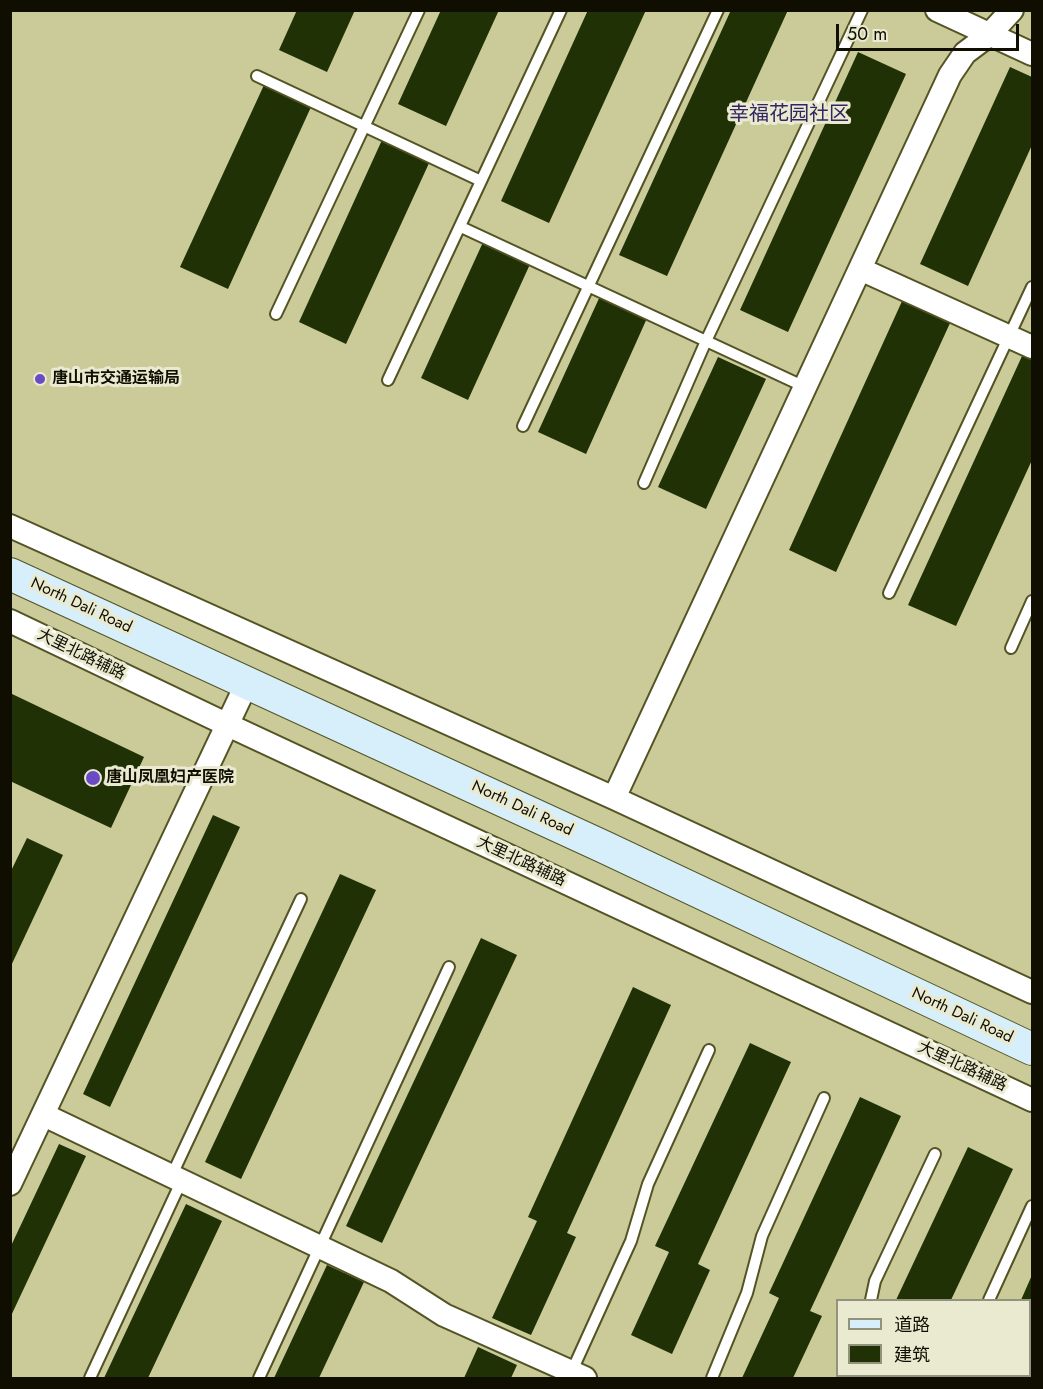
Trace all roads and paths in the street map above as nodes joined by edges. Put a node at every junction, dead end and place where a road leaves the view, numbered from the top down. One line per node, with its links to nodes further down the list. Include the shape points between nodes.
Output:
1 (419, 10): 10 (lane)
2 (561, 10): 11 (lane)
3 (717, 10): 14 (lane)
4 (862, 10): 18 (lane)
5 (937, 10): 7 (street)
6 (1012, 10): 7 (street)
7 (989, 35): 8 (street); 13 (street, via 964,52 950,75)
8 (1032, 54)
9 (257, 76): 10 (lane)
10 (365, 125): 11 (lane); 16 (lane)
11 (481, 181): 12 (lane)
12 (461, 226): 14 (lane); 20 (lane)
13 (860, 269): 17 (street); 21 (street)
14 (588, 286): 18 (lane); 22 (lane)
15 (1032, 287): 17 (lane)
16 (276, 314)
17 (1009, 336): 19 (street); 26 (lane)
18 (706, 341): 21 (lane); 23 (lane)
19 (1032, 347)
20 (388, 380)
21 (805, 387): 32 (street)
22 (523, 426)
23 (644, 483)
24 (10, 526): 32 (street)
25 (10, 574): 30 (main road, North Dali Road)
26 (889, 593)
27 (1032, 601): 29 (lane)
28 (10, 621): 31 (street, 大里北路辅路)
29 (1011, 648)
30 (247, 683): 31 (street); 36 (main road, North Dali Road)
31 (228, 725): 39 (street, 大里北路辅路); 40 (street)
32 (614, 798): 35 (street)
33 (300, 899): 42 (lane)
34 (449, 967): 45 (lane)
35 (1032, 992)
36 (1032, 1049)
37 (709, 1050): 48 (lane, via 648,1184 631,1241)
38 (824, 1098): 51 (lane, via 762,1236 747,1293)
39 (1032, 1100)
40 (44, 1115): 42 (street); 43 (street)
41 (935, 1154): 46 (lane, via 875,1281)
42 (176, 1179): 45 (street); 49 (lane)
43 (10, 1184)
44 (1032, 1206): 47 (lane)
45 (320, 1248): 48 (street, via 392,1281 444,1315); 50 (lane)
46 (871, 1299)
47 (989, 1299)
48 (575, 1376)
49 (90, 1378)
50 (259, 1378)
51 (712, 1378)

